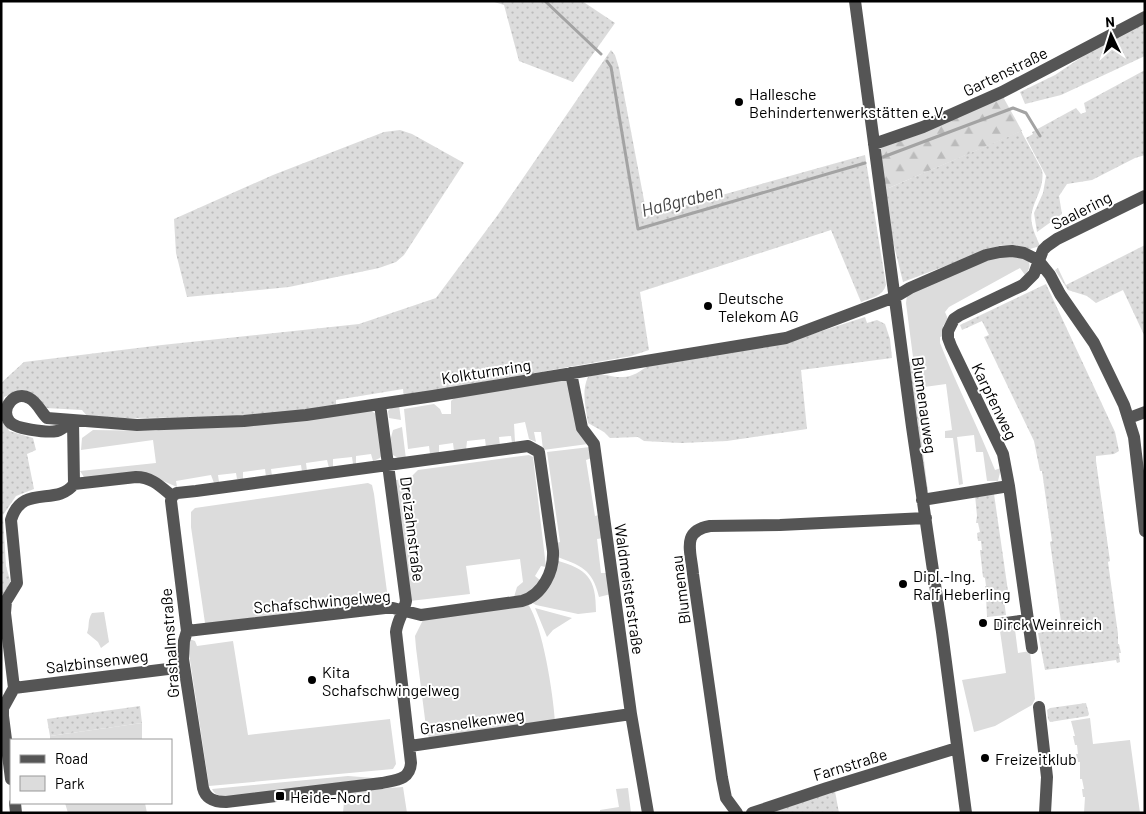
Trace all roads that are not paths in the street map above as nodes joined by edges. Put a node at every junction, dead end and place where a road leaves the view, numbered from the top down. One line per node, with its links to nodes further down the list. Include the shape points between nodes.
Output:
1 (855, 1): 3 (street, Blumenauweg)
2 (1145, 17): 3 (street, Gartenstraße, via 1002,92 923,127)
3 (874, 144): 6 (street, Blumenauweg)
4 (1145, 196): 5 (street, Saalering, via 1057,239 1043,250)
5 (1038, 260): 6 (street, Kolkturmring, via 1012,251 986,255); 7 (street, Saalering, via 1034,274 1024,285 960,315); 11 (street, via 1094,343)
6 (894, 297): 8 (street, Kolkturmring, via 786,338); 17 (street, Blumenauweg)
7 (948, 330): 15 (street, Karpfenweg, via 950,346 1003,454)
8 (572, 374): 9 (street, Kolkturmring); 28 (street, Waldmeisterstraße, via 582,428 594,444)
9 (380, 404): 12 (street, Kolkturmring, via 244,421 137,425); 13 (street, Dreizahnstraße)
10 (1145, 412): 11 (street)
11 (1129, 418): 19 (street)
12 (73, 421): 12 (street, Kolkturmring, via 47,418 30,398 23,396 11,400 6,408 9,422 19,427 54,431); 14 (street)
13 (389, 465): 16 (street); 20 (street, Dreizahnstraße, via 406,601); 20 (street, Schafschwingelweg, via 528,446 539,452 552,551 552,568 531,598 421,615)
14 (74, 484): 16 (street, via 146,477); 26 (street, via 65,492 26,499 13,511 17,583 6,601 4,613)
15 (1009, 486): 17 (street); 21 (street, Karpfenweg)
16 (172, 496): 23 (street, Grashalmstraße)
17 (922, 500): 18 (street, Blumenauweg)
18 (926, 518): 30 (street, Blumenauweg); 34 (street, Blumenau, via 780,526 710,526 692,534 693,574 722,778 726,798)
19 (1145, 529)
20 (404, 610): 23 (street, Schafschwingelweg, via 385,608); 29 (street, Dreizahnstraße, via 396,632)
21 (1028, 620): 22 (street); 24 (street, Karpfenweg)
22 (999, 624)
23 (187, 631): 25 (street, Grashalmstraße)
24 (1032, 648)
25 (184, 667): 26 (street, Salzbinsenweg); 32 (street, Grashalmstraße)
26 (14, 688): 31 (street, via 3,708)
27 (1039, 707): 37 (street, via 1047,777)
28 (631, 714): 29 (street, Grasnelkenweg); 33 (street, Waldmeisterstraße)
29 (410, 746): 32 (street, Grasnelkenweg, via 411,768 402,779 226,802 209,798)
30 (957, 748): 35 (street, Farnstraße); 36 (street, Blumenauweg)
31 (10, 770)
32 (203, 788)
33 (648, 813)
34 (737, 813)
35 (752, 813)
36 (966, 813)
37 (1045, 813)

